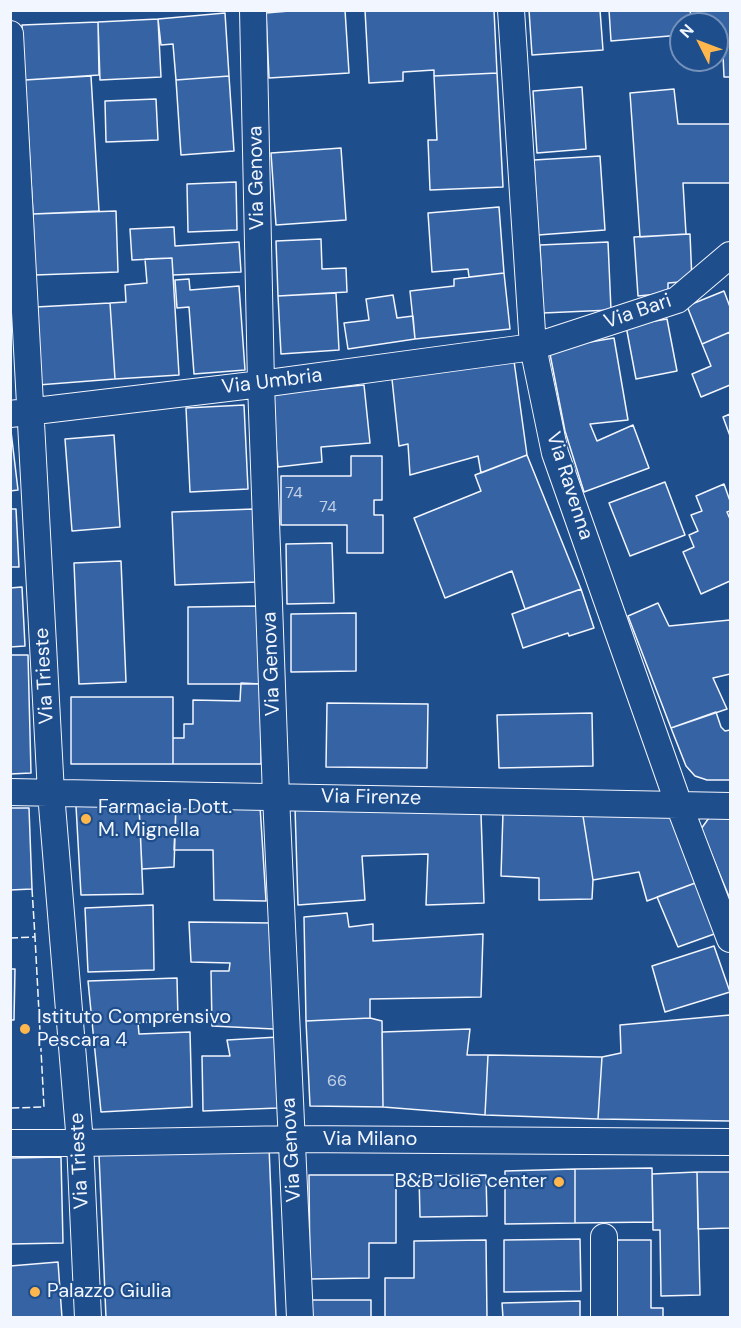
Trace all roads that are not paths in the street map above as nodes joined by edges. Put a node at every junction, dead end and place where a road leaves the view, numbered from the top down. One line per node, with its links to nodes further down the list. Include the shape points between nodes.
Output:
1 (253, 10): 6 (street, Via Genova)
2 (511, 10): 5 (street, Via Ravenna)
3 (10, 34): 7 (street, Via Trieste)
4 (730, 255): 5 (street, Via Bari, via 677,300)
5 (533, 347): 6 (street, Via Umbria); 11 (street, Via Ravenna, via 555,453)
6 (261, 384): 7 (street, Via Umbria); 10 (street, Via Genova)
7 (20, 413): 9 (street, Via Trieste)
8 (10, 792): 9 (street, Via Firenze)
9 (51, 793): 10 (street, Via Firenze); 17 (street, Via Trieste)
10 (276, 796): 11 (street, Via Firenze); 14 (street, Via Genova)
11 (679, 805): 12 (street, Via Firenze); 13 (street, Via Ravenna)
12 (730, 806)
13 (730, 939)
14 (292, 1139): 15 (street, Via Milano); 17 (street, Via Milano); 20 (street, Via Genova)
15 (730, 1142)
16 (10, 1143): 17 (street, Via Milano)
17 (80, 1143): 19 (street, Via Trieste)
18 (604, 1237): 21 (street)
19 (88, 1317)
20 (300, 1317)
21 (604, 1317)

